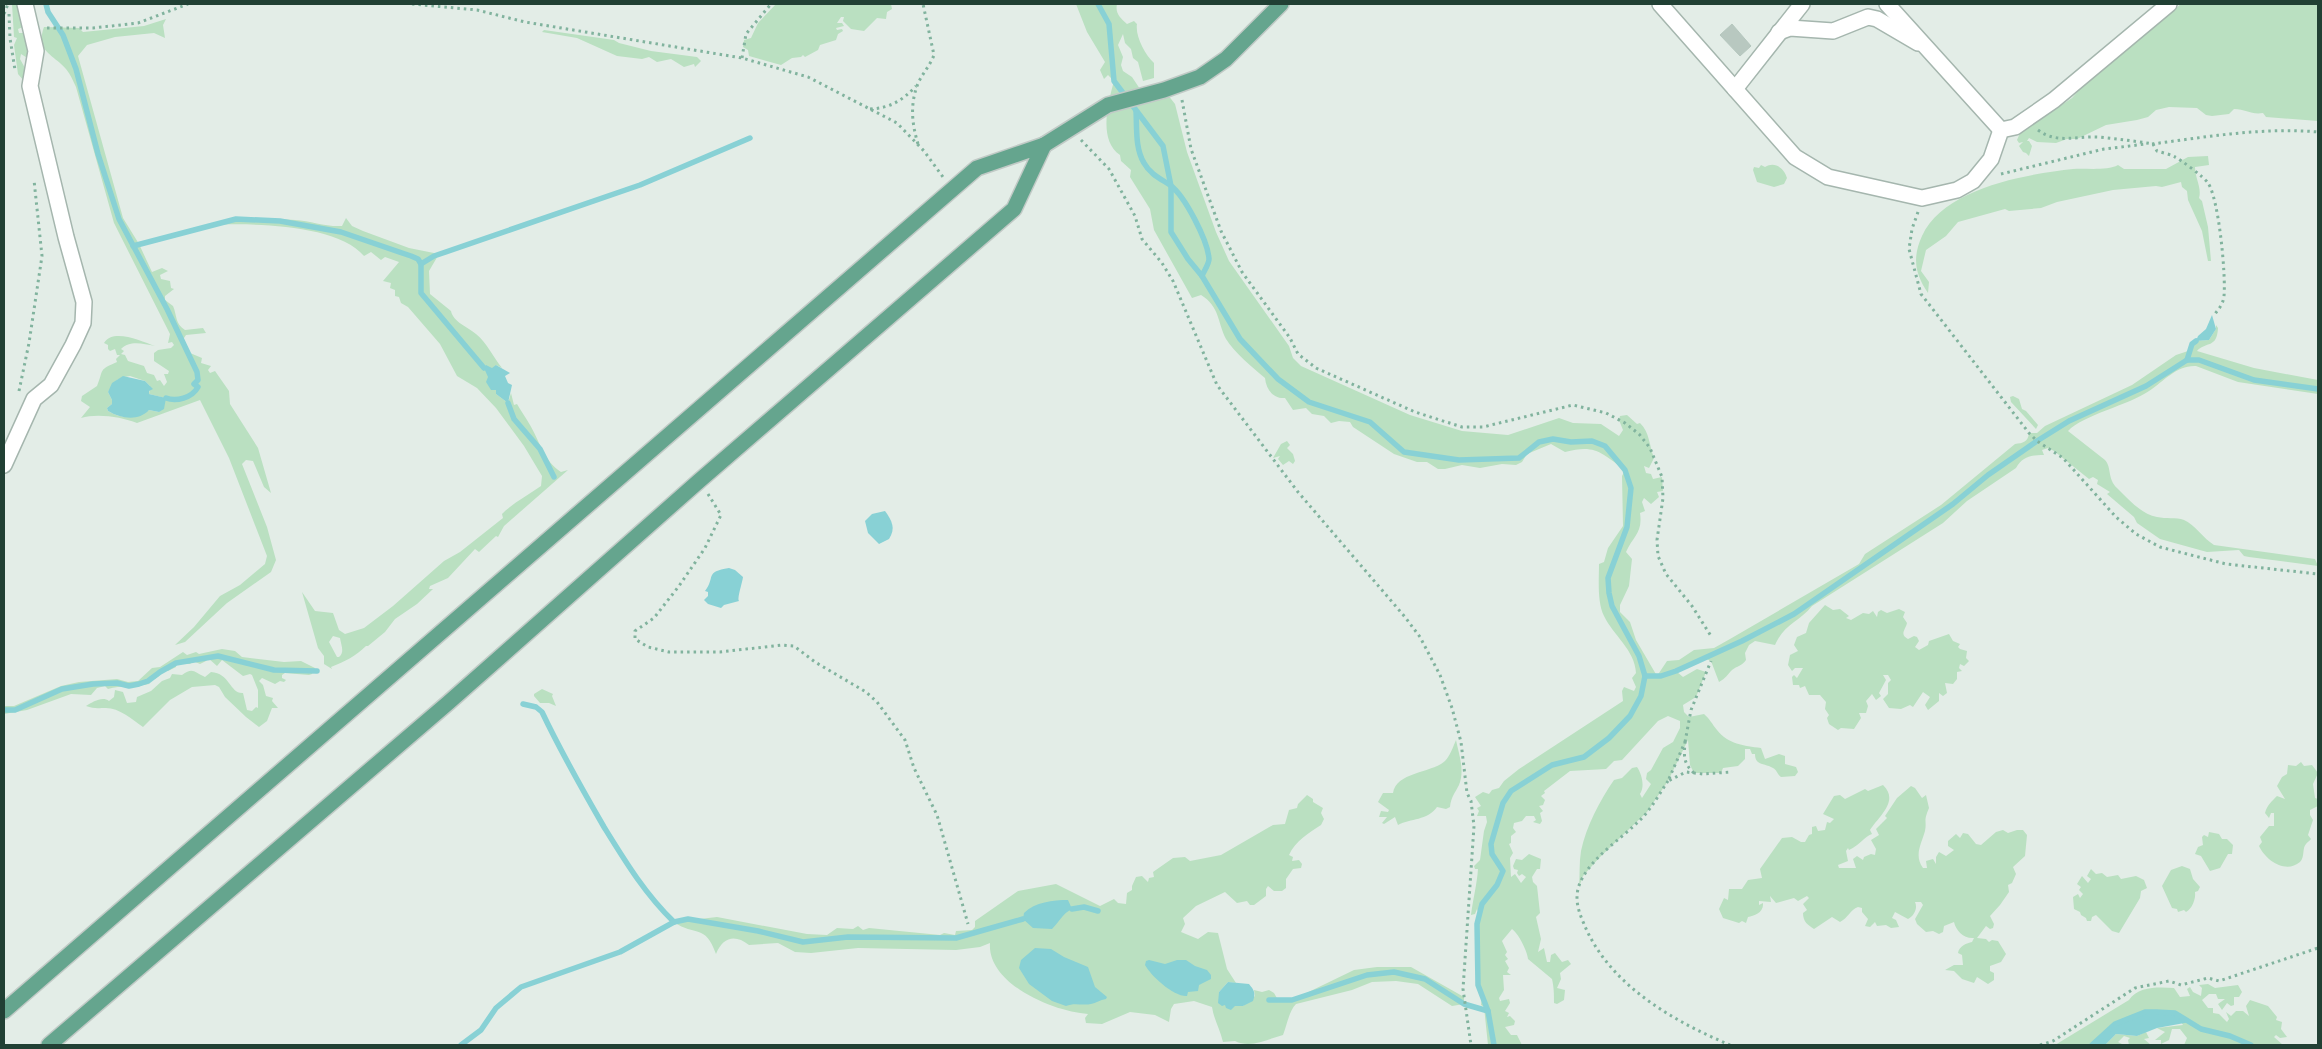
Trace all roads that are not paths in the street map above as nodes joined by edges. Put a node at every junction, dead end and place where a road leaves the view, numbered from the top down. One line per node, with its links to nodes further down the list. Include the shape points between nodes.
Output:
1 (25, 4): 12 (street, via 36,51 30,86 84,302 83,323 50,384 34,399)
2 (1281, 4): 11 (main road, via 1226,59 1200,77 1108,105)
3 (1660, 4): 9 (street)
4 (1802, 4): 7 (street)
5 (1887, 4): 8 (street)
6 (2169, 4): 10 (street, via 2054,100)
7 (1779, 32): 8 (street, via 1790,28 1833,31 1868,17); 9 (street)
8 (1930, 50): 10 (street)
9 (1735, 89): 10 (street, via 1795,157 1828,177 1922,198 1957,190 1973,181 1991,159)
10 (2008, 128)
11 (1044, 145): 13 (main road, via 977,168); 14 (main road, via 1014,209)
12 (4, 465)
13 (4, 1011)
14 (50, 1045)

